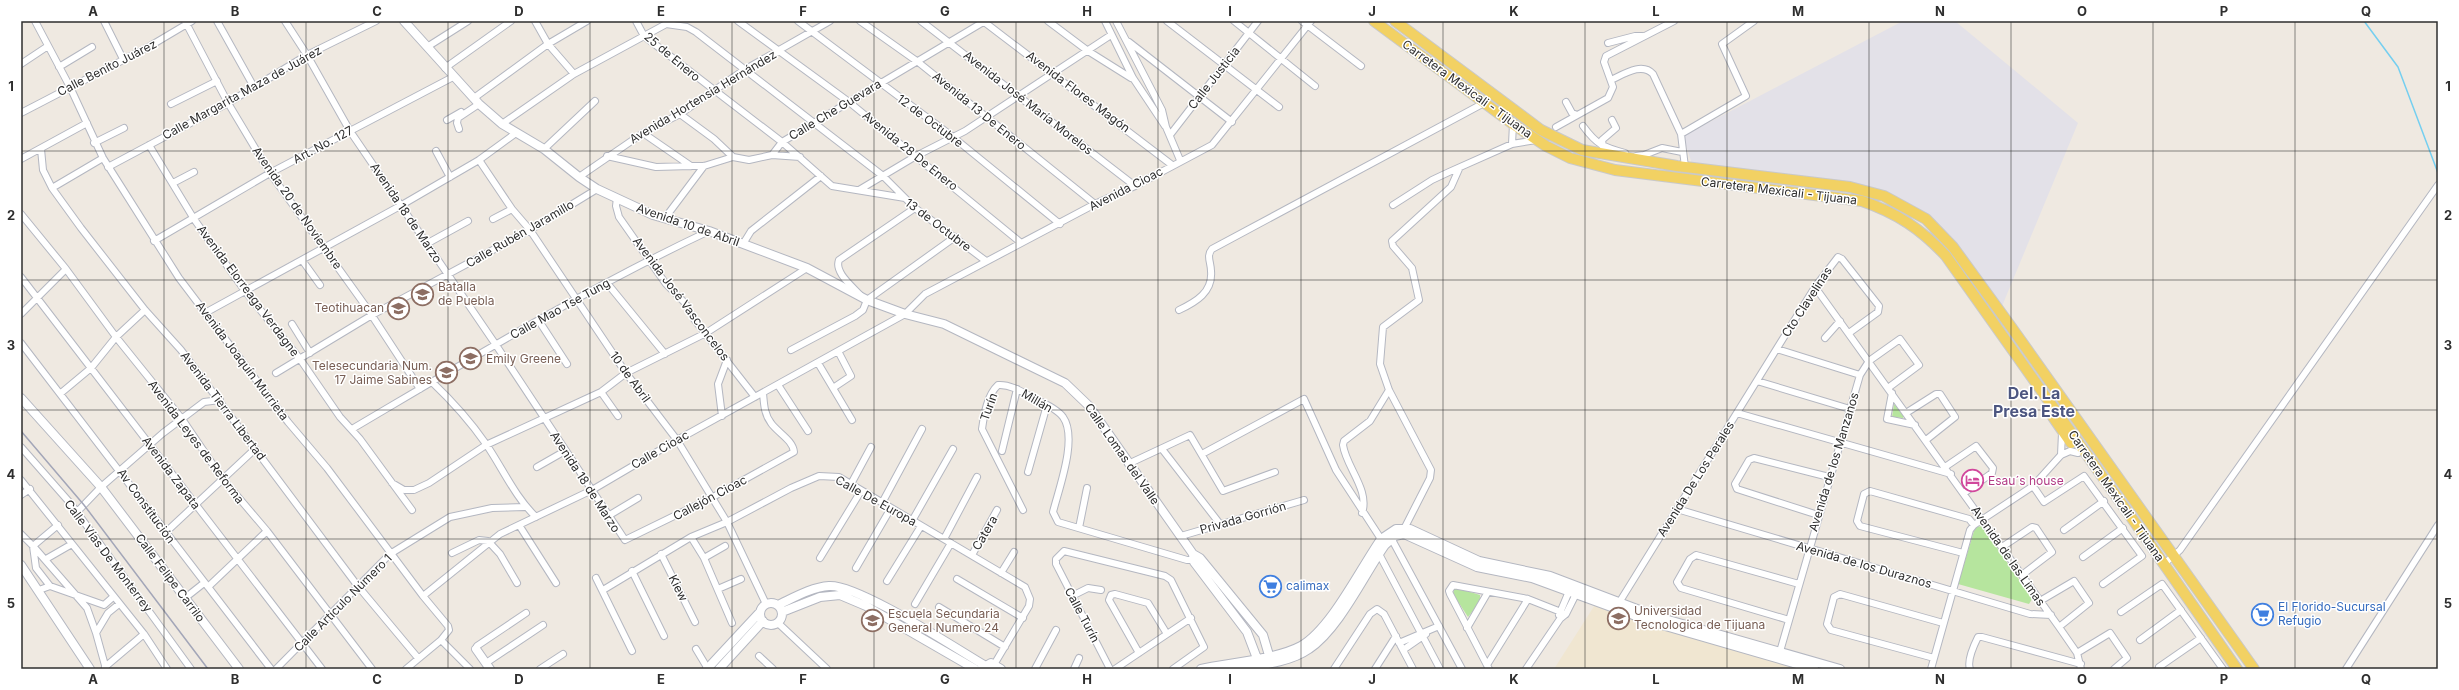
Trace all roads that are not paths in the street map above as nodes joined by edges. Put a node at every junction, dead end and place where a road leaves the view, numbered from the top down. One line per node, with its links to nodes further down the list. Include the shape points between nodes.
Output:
1 (35, 21): 41 (street, Avenida Joaquín Murrieta)
2 (104, 21): 47 (street)
3 (217, 21): 65 (street)
4 (285, 21): 46 (street, Avenida 18 de Marzo)
5 (376, 21): 46 (street, Calle Margarita Maza de Juárez)
6 (404, 21): 43 (street, Avenida 10 de Abril)
7 (468, 21): 43 (street)
8 (511, 21): 54 (street)
9 (535, 21): 40 (street)
10 (587, 21): 40 (street)
11 (636, 21): 35 (street, 25 de Enero)
12 (738, 21): 44 (street, Avenida 28 De Enero)
13 (798, 21): 32 (street, 12 de Octubre)
14 (830, 21): 32 (street, Avenida Hortensia Hernández)
15 (860, 21): 49 (street, Avenida 13 De Enero)
16 (921, 21): 38 (street, Avenida José María Morelos)
17 (984, 21): 38 (street, Calle Che Guevara); 56 (street, Avenida Flores Magón)
18 (1048, 21): 45 (street)
19 (1105, 21): 34 (street)
20 (1116, 21): 37 (street)
21 (1167, 21): 51 (street)
22 (1234, 21): 33 (street)
23 (1258, 21): 33 (street, Calle Justicia)
24 (1302, 21): 31 (street)
25 (1374, 21): 75 (main road, Carretera Mexicali - Tijuana)
26 (1395, 21): 123 (main road, Carretera Mexicali - Tijuana, via 1554,137 1582,150 1598,154)
27 (1674, 21): 36 (street)
28 (1754, 21): 97 (street, via 1722,44 1746,96)
29 (188, 22): 47 (street, Calle Benito Juárez, via 150,46); 61 (street, Avenida 20 de Noviembre)
30 (669, 23): 35 (street); 55 (street, via 696,32)
31 (1309, 23): 48 (street, Avenida Cioac); 52 (street)
32 (813, 32): 44 (street, Avenida Hortensia Hernández); 62 (street, 12 de Octubre)
33 (1249, 32): 48 (street); 51 (street, Calle Justicia)
34 (1111, 35): 45 (street); 59 (street)
35 (644, 36): 57 (street); 67 (street, 25 de Enero)
36 (1644, 37): 39 (street, via 1635,36); 60 (street, via 1604,58)
37 (1127, 41): 69 (street); 90 (street, via 1162,110)
38 (949, 43): 49 (street, Calle Che Guevara); 68 (street, Avenida José María Morelos)
39 (1608, 43)
40 (548, 44): 57 (street); 70 (street)
41 (48, 46): 50 (street); 53 (street, Avenida Joaquín Murrieta)
42 (92, 47): 53 (street)
43 (427, 47): 54 (street, Avenida 10 de Abril)
44 (780, 51): 55 (street, Avenida Hortensia Hernández); 72 (street, Avenida 28 De Enero)
45 (1088, 51): 56 (street); 59 (street)
46 (307, 55): 65 (street, Calle Margarita Maza de Juárez); 94 (street, Avenida 18 de Marzo)
47 (123, 58): 64 (street, Calle Benito Juárez)
48 (1280, 58): 63 (street); 66 (street, Avenida Cioac)
49 (918, 62): 62 (street, Calle Che Guevara); 81 (street, Avenida 13 De Enero)
50 (21, 64)
51 (1223, 64): 66 (street); 69 (street, Calle Justicia)
52 (1361, 66)
53 (59, 67): 64 (street, Avenida Joaquín Murrieta)
54 (445, 68): 58 (street, Avenida 10 de Abril)
55 (744, 70): 67 (street, Avenida Hortensia Hernández); 84 (street)
56 (1053, 72): 68 (street); 119 (street, Avenida Flores Magón)
57 (574, 74): 87 (street)
58 (453, 77): 70 (street, Avenida 10 de Abril); 94 (street, Art. No. 127)
59 (1133, 78): 90 (street)
60 (1611, 80): 80 (street, via 1613,87 1608,98); 97 (street, via 1635,69 1649,70)
61 (217, 81): 74 (street, Avenida 20 de Noviembre); 76 (street)
62 (881, 83): 72 (street, Calle Che Guevara); 99 (street, 12 de Octubre)
63 (1315, 86)
64 (70, 87): 78 (street, Calle Benito Juárez); 86 (street, Avenida Joaquín Murrieta)
65 (254, 87): 74 (street, Calle Margarita Maza de Juárez)
66 (1256, 89): 77 (street); 85 (street, Avenida Cioac)
67 (712, 90): 79 (street, Avenida Hortensia Hernández); 101 (street, 25 de Enero)
68 (1019, 96): 81 (street); 133 (street, Avenida José María Morelos)
69 (1198, 96): 85 (street); 98 (street, Calle Justicia)
70 (477, 101): 82 (street); 87 (street, Avenida 10 de Abril); 93 (street, via 458,118)
71 (595, 101): 107 (street)
72 (849, 102): 84 (street, Calle Che Guevara); 112 (street, Avenida 28 De Enero)
73 (1566, 102): 80 (street, via 1572,113)
74 (228, 103): 104 (street, Calle Margarita Maza de Juárez); 126 (street, Avenida 20 de Noviembre)
75 (1484, 103): 88 (main road, Carretera Mexicali - Tijuana); 173 (street, via 1212,250 1208,257 1211,279 1204,295)
76 (171, 104)
77 (1279, 107)
78 (21, 113)
79 (680, 114): 96 (street, Avenida Hortensia Hernández); 113 (street, via 714,139)
80 (1577, 116): 91 (street)
81 (986, 117): 99 (street); 139 (street, Avenida 13 De Enero)
82 (447, 120)
83 (1612, 120): 105 (street, via 1616,128 1602,140)
84 (816, 122): 101 (street, Calle Che Guevara); 128 (street)
85 (1232, 122): 118 (street, Avenida Cioac, via 1212,145)
86 (87, 123): 102 (street, Avenida Joaquín Murrieta); 106 (street)
87 (502, 124): 95 (street, Avenida 10 de Abril)
88 (1513, 124): 100 (main road, Carretera Mexicali - Tijuana); 103 (street)
89 (1583, 126): 105 (street, via 1593,140)
90 (1166, 127): 98 (street)
91 (1556, 127)
92 (124, 128): 102 (street)
93 (459, 128)
94 (350, 131): 126 (street, Art. No. 127); 141 (street, Avenida 18 de Marzo)
95 (516, 133): 107 (street, Avenida 10 de Abril); 117 (street)
96 (643, 133): 111 (street, Avenida Hortensia Hernández); 121 (street)
97 (1681, 134): 109 (street)
98 (1170, 135): 118 (street)
99 (953, 137): 112 (street); 149 (street, 12 de Octubre)
100 (1536, 140): 103 (street); 206 (main road, Carretera Mexicali - Tijuana, via 1570,158 1615,170 1862,201 1898,215 1922,231 1946,256)
101 (782, 142): 110 (street, Calle Che Guevara); 114 (street, 13 de Octubre)
102 (94, 143): 116 (street, Avenida Joaquín Murrieta)
103 (1512, 144): 124 (street)
104 (149, 145): 120 (street, Calle Margarita Maza de Juárez); 131 (street, Avenida Elorreaga Verdagne)
105 (1603, 147): 109 (street, via 1636,156 1662,148)
106 (41, 149): 115 (street); 134 (street, Avenida Tierra Libertad, via 43,170)
107 (544, 149): 130 (street, Avenida 10 de Abril)
108 (436, 151): 129 (street)
109 (1682, 152): 123 (street)
110 (772, 155): 113 (street, via 749,160); 114 (street)
111 (608, 156): 121 (street, via 656,167); 130 (street, Avenida Hortensia Hernández)
112 (916, 156): 128 (street); 154 (street, Avenida 28 De Enero)
113 (733, 157): 122 (street)
114 (800, 157): 127 (street, 13 de Octubre)
115 (21, 158)
116 (103, 158): 120 (street, Avenida Joaquín Murrieta); 134 (street)
117 (478, 160): 129 (street); 143 (street, 10 de Abril)
118 (1180, 160): 119 (street, Avenida Cioac)
119 (1172, 165): 133 (street, Avenida Cioac)
120 (108, 166): 153 (street, Avenida Joaquín Murrieta)
121 (691, 166): 122 (street)
122 (704, 166): 145 (street)
123 (1685, 167): 321 (main road, Carretera Mexicali - Tijuana, via 1812,181 1864,190 1900,203 1926,219 1954,247)
124 (1459, 169): 140 (street, via 1432,180); 209 (street, via 1451,187 1392,241 1393,246 1412,268 1420,295 1417,304 1383,327 1380,364)
125 (194, 172): 131 (street)
126 (270, 173): 146 (street, Art. No. 127); 157 (street, Avenida 20 de Noviembre)
127 (821, 176): 136 (street, 13 de Octubre, via 839,189); 156 (street, via 751,231)
128 (883, 176): 136 (street); 138 (street)
129 (450, 177): 141 (street)
130 (579, 178): 135 (street, Avenida 10 de Abril)
131 (172, 183): 146 (street, Avenida Elorreaga Verdagne)
132 (2438, 185): 321 (street, via 2212,507)
133 (1135, 186): 139 (street, Avenida Cioac)
134 (52, 188): 172 (street, Avenida Tierra Libertad)
135 (597, 189): 137 (street, Avenida 10 de Abril); 150 (street, Calle Rubén Jaramillo)
136 (859, 190): 138 (street, 13 de Octubre)
137 (617, 198): 145 (street, Avenida 10 de Abril); 158 (street, Avenida José Vasconcelos, via 619,217)
138 (905, 198): 142 (street, 13 de Octubre)
139 (1095, 204): 149 (street, Avenida Cioac)
140 (1393, 205)
141 (400, 206): 155 (street, Avenida 18 de Marzo); 157 (street)
142 (914, 208): 152 (street, 13 de Octubre); 171 (street, via 838,260 838,270)
143 (512, 209): 147 (street); 150 (street, 10 de Abril)
144 (21, 214): 162 (street, Avenida Leyes de Reforma)
145 (665, 218): 151 (street, Avenida 10 de Abril)
146 (194, 219): 153 (street, Art. No. 127); 168 (street, Avenida Elorreaga Verdagne)
147 (493, 219)
148 (468, 220): 155 (street)
149 (1060, 224): 154 (street, Avenida Cioac)
150 (530, 230): 163 (street, Calle Rubén Jaramillo); 170 (street, 10 de Abril)
151 (709, 231): 156 (street, Avenida 10 de Abril); 158 (street, Calle Mao Tse Tung)
152 (955, 237): 160 (street, 13 de Octubre); 171 (street)
153 (154, 241): 174 (street, Avenida Joaquín Murrieta)
154 (1020, 242): 160 (street, Avenida Cioac)
155 (428, 243): 163 (street, Avenida 18 de Marzo)
156 (743, 244): 161 (street, Avenida 10 de Abril)
157 (323, 248): 159 (street); 177 (street, Avenida 20 de Noviembre)
158 (650, 259): 165 (street, Calle Mao Tse Tung); 181 (street, Avenida José Vasconcelos, via 666,284 685,303)
159 (302, 260): 166 (street); 168 (street)
160 (986, 261): 176 (street, Avenida Cioac, via 925,294)
161 (807, 268): 171 (street, Avenida 10 de Abril); 181 (street)
162 (66, 269): 169 (street); 183 (street, Avenida Leyes de Reforma)
163 (448, 275): 177 (street, Calle Rubén Jaramillo); 186 (street, Avenida 18 de Marzo)
164 (21, 277): 169 (street, Avenida Zapata)
165 (607, 283): 170 (street, Calle Mao Tse Tung); 191 (street)
166 (320, 285)
167 (1815, 287): 179 (street, Avenida de las Limas); 182 (street, Cto Clavelinas, via 1838,257 1842,258 1879,306 1878,312); 187 (street, Cto Clavelinas)
168 (246, 290): 174 (street); 192 (street, Avenida Elorreaga Verdagne)
169 (37, 298): 175 (street); 197 (street, Avenida Zapata)
170 (576, 298): 178 (street, Calle Mao Tse Tung); 199 (street, 10 de Abril)
171 (864, 298): 176 (street, Avenida 10 de Abril); 188 (street, via 863,310 855,316)
172 (145, 310): 183 (street); 216 (street, Avenida Tierra Libertad, via 181,350)
173 (1179, 310)
174 (205, 313): 317 (street, Avenida Joaquín Murrieta, via 288,422 327,468)
175 (21, 314)
176 (905, 314): 189 (street, Calle Cioac); 246 (street, Calle Lomas del Valle, via 944,324 1065,383 1090,406)
177 (372, 315): 190 (street, Calle Rubén Jaramillo); 207 (street, Avenida 20 de Noviembre)
178 (539, 321): 186 (street, Calle Mao Tse Tung); 196 (street)
179 (1840, 321): 182 (street, Avenida de las Limas); 184 (street)
180 (292, 324): 190 (street)
181 (706, 333): 191 (street); 193 (street, Avenida José Vasconcelos)
182 (1849, 333): 194 (street, Avenida de las Limas)
183 (116, 337): 197 (street); 223 (street, Avenida Leyes de Reforma)
184 (1825, 338)
185 (21, 343): 213 (street, Av Constitución)
186 (496, 345): 202 (street, Calle Mao Tse Tung); 224 (street, Avenida 18 de Marzo)
187 (1777, 349): 200 (street); 201 (street, Avenida De Los Perales)
188 (791, 350)
189 (838, 351): 195 (street, Calle Cioac); 205 (street, via 851,376)
190 (310, 353): 192 (street, Calle Rubén Jaramillo)
191 (665, 354): 199 (street)
192 (300, 359): 198 (street, Calle Rubén Jaramillo); 227 (street, Avenida Elorreaga Verdagne, via 340,417)
193 (727, 360): 214 (street, Avenida José Vasconcelos); 222 (street, via 718,384)
194 (1869, 361): 200 (street, Avenida de los Manzanos); 210 (street, Avenida de las Limas); 210 (street, via 1900,339 1919,363)
195 (818, 362): 203 (street, Calle Cioac); 205 (street)
196 (567, 364)
197 (91, 368): 213 (street); 233 (street, Avenida Zapata, via 115,402)
198 (276, 373)
199 (626, 373): 211 (street); 231 (street, 10 de Abril)
200 (1860, 375): 218 (street, Avenida de los Manzanos)
201 (1757, 381): 218 (street); 219 (street, Avenida De Los Perales)
202 (432, 382): 207 (street, Calle Mao Tse Tung); 235 (street, via 458,407)
203 (778, 384): 212 (street, Calle Cioac); 229 (street)
204 (998, 385): 208 (street, Millán); 278 (street, Turín, via 984,414 982,429)
205 (833, 388): 225 (street)
206 (2040, 388): 230 (main road, via 2046,407); 327 (main road, Carretera Mexicali - Tijuana)
207 (420, 389): 227 (street, Calle Mao Tse Tung)
208 (1016, 389): 217 (street, Millán); 242 (street)
209 (1389, 390): 280 (street, via 1370,421 1344,441 1343,445 1363,495 1365,505); 294 (street, via 1431,470 1430,478)
210 (1890, 390): 220 (street, Avenida de las Limas); 226 (street, via 1887,419)
211 (601, 392): 221 (street); 224 (street)
212 (763, 392): 214 (street, Calle Cioac); 267 (street, Callejón Cioac, via 765,411 770,422 784,436 794,452)
213 (60, 393): 249 (street, Av Constitución)
214 (755, 396): 222 (street, Calle Cioac)
215 (21, 398): 260 (street, Calle Felipe Carrilo)
216 (220, 400): 223 (street, via 204,402); 240 (street, Avenida Tierra Libertad)
217 (1047, 405): 250 (street); 293 (street, Millán, via 1063,417 1070,441 1053,512 1054,518 1058,522)
218 (1850, 409): 234 (street, Avenida de los Manzanos)
219 (1737, 413): 234 (street); 275 (street, Avenida De Los Perales)
220 (1906, 413): 226 (street, Avenida de las Limas); 232 (street, via 1940,394 1955,417)
221 (618, 416)
222 (722, 416): 231 (street, Calle Cioac)
223 (182, 419): 233 (street); 255 (street, Avenida Leyes de Reforma)
224 (544, 420): 235 (street); 241 (street, Avenida 18 de Marzo)
225 (852, 420)
226 (1915, 425): 232 (street, Avenida de las Limas)
227 (352, 429): 257 (street, Avenida Elorreaga Verdagne)
228 (922, 429): 271 (street)
229 (808, 431)
230 (2062, 431): 243 (main road); 245 (street)
231 (677, 440): 263 (street, Calle Cioac); 267 (street, 10 de Abril)
232 (1926, 440): 248 (street, Avenida de las Limas)
233 (151, 443): 249 (street); 272 (street, Avenida Zapata)
234 (1839, 444): 252 (street); 254 (street, Avenida de los Manzanos)
235 (486, 445): 257 (street, via 429,483 414,490 404,490); 273 (street)
236 (21, 447): 279 (street, Calle Vías De Monterrey)
237 (872, 447): 258 (street)
238 (953, 449): 285 (street)
239 (1162, 449): 244 (street, via 1190,434); 246 (street); 287 (street)
240 (255, 450): 255 (street); 342 (street, Avenida Tierra Libertad)
241 (565, 451): 247 (street); 263 (street, Avenida 18 de Marzo)
242 (1002, 451)
243 (2078, 453): 245 (street, via 2070,451); 327 (main road, via 2151,556 2158,563)
244 (1202, 454): 251 (street, via 1223,491); 280 (street, via 1304,399 1332,462)
245 (2060, 455): 259 (street)
246 (1128, 464): 300 (street, Calle Lomas del Valle)
247 (537, 467)
248 (1945, 467): 252 (street, Avenida de las Limas); 265 (street, via 1976,446 1993,468 1992,473)
249 (120, 471): 260 (street); 299 (street, Av Constitución)
250 (1028, 472)
251 (1275, 472)
252 (1951, 474): 265 (street, Avenida de las Limas)
253 (977, 477): 303 (street)
254 (1829, 477): 281 (street, Avenida de los Manzanos); 281 (street, via 1754,458 1749,460 1735,484 1737,489)
255 (222, 478): 272 (street); 297 (street, Avenida Leyes de Reforma)
256 (21, 480): 262 (street)
257 (392, 483): 276 (street, Avenida Elorreaga Verdagne)
258 (851, 484): 264 (street, Calle De Europa); 286 (street, Calle De Europa, via 839,477 819,476)
259 (2033, 486): 270 (street, via 2044,502 2084,476); 284 (street)
260 (101, 487): 279 (street); 355 (street, Calle Felipe Carrilo)
261 (1087, 488): 293 (street)
262 (30, 490): 266 (street); 289 (street)
263 (592, 490): 282 (street, Avenida 18 de Marzo); 283 (street, Calle Cioac)
264 (861, 491): 271 (street, Calle De Europa); 323 (street)
265 (1964, 493): 284 (street, Avenida de las Limas)
266 (21, 495)
267 (712, 497): 286 (street, 10 de Abril); 304 (street, Callejón Cioac)
268 (638, 498): 282 (street)
269 (1304, 500): 287 (street, Privada Gorrión)
270 (2104, 501): 295 (street); 296 (street)
271 (882, 503): 274 (street, Calle De Europa)
272 (195, 506): 299 (street); 326 (street, Avenida Zapata)
273 (525, 507): 283 (street); 317 (street, Calle Artículo Número 1, via 492,508 450,517)
274 (891, 508): 285 (street, Calle De Europa); 329 (street)
275 (1677, 509): 312 (street, Avenida de los Duraznos); 363 (street, Avenida De Los Perales)
276 (412, 510)
277 (997, 510): 319 (street, Catera)
278 (1023, 510)
279 (77, 512): 423 (street, Calle Vías De Monterrey)
280 (1362, 513): 306 (street)
281 (1818, 515): 312 (street, Avenida de los Manzanos)
282 (608, 516): 304 (street, Avenida 18 de Marzo)
283 (536, 517): 290 (street, Calle Cioac)
284 (1983, 519): 288 (street); 311 (street, Avenida de las Limas)
285 (912, 521): 292 (street, Calle De Europa)
286 (728, 522): 302 (street, Calle De Europa); 359 (street, 10 de Abril)
287 (1220, 524): 300 (street, Privada Gorrión)
288 (1974, 524): 316 (street); 316 (street, via 1969,519 1870,491 1864,494 1857,521 1860,526)
289 (58, 525): 308 (street); 309 (street)
290 (519, 525): 305 (street, Calle Cioac); 337 (street)
291 (2438, 525): 458 (street)
292 (921, 526): 303 (street, Calle De Europa); 336 (street)
293 (1078, 528): 324 (street)
294 (1405, 528): 301 (street); 345 (street, via 1479,561 1534,572)
295 (2123, 528): 320 (street); 340 (street, via 2142,556)
296 (2064, 530)
297 (267, 531): 326 (street); 372 (street, Avenida Leyes de Reforma)
298 (21, 534): 309 (street)
299 (165, 534): 341 (street, Av Constitución)
300 (1181, 536): 324 (street, Calle Lomas del Valle)
301 (1390, 536): 306 (street); 345 (street, via 1409,535 1477,567); 383 (street)
302 (690, 537): 318 (street, Calle De Europa); 322 (street)
303 (944, 539): 307 (street, Calle De Europa)
304 (625, 540)
305 (488, 541): 315 (street, via 479,540); 338 (street, via 500,554); 352 (street, Calle Cioac)
306 (1383, 542): 313 (street)
307 (950, 543): 319 (street, Calle De Europa); 361 (street)
308 (72, 544): 325 (street); 354 (street)
309 (33, 546): 325 (street); 343 (street, via 36,568)
310 (725, 546): 322 (street)
311 (2002, 547): 332 (street, Avenida de las Limas); 332 (street, via 2032,527 2036,528 2052,552)
312 (1808, 550): 339 (street, Avenida de los Manzanos); 349 (street, Avenida de los Duraznos)
313 (1377, 551): 390 (street); 411 (street, via 1324,636 1309,649)
314 (1014, 552): 331 (street)
315 (452, 553)
316 (1963, 553): 349 (street)
317 (390, 554): 342 (street, Calle Artículo Número 1); 352 (street, Avenida Joaquín Murrieta)
318 (661, 554): 330 (street, Calle De Europa); 378 (street, Kiew)
319 (972, 555): 331 (street, Calle De Europa)
320 (2083, 557)
321 (2174, 557): 327 (street); 457 (main road, Carretera Mexicali - Tijuana)
322 (704, 558): 344 (street)
323 (820, 558)
324 (1195, 558): 411 (street, Calle Lomas del Valle, via 1263,635); 412 (street, Calle Lomas del Valle, via 1247,632)
325 (46, 559): 350 (street)
326 (236, 559): 341 (street); 397 (street, Avenida Zapata)
327 (2164, 564): 456 (main road, Carretera Mexicali - Tijuana)
328 (21, 565): 346 (street)
329 (856, 568)
330 (632, 571): 347 (street, Calle De Europa); 391 (street)
331 (1001, 573): 374 (street, Calle De Europa, via 1029,592 1029,606)
332 (2022, 574): 357 (street, Avenida de las Limas)
333 (596, 578): 347 (street)
334 (958, 579): 374 (street)
335 (741, 580): 344 (street)
336 (887, 581)
337 (556, 582)
338 (518, 583)
339 (1799, 584): 376 (street, Avenida de los Manzanos); 376 (street, via 1696,555 1690,559 1678,582 1681,588)
340 (2103, 584)
341 (206, 585): 355 (street); 425 (street, Av Constitución)
342 (357, 585): 372 (street, Calle Artículo Número 1); 408 (street, Avenida Tierra Libertad)
343 (50, 586): 346 (street); 350 (street)
344 (718, 588): 379 (street)
345 (1575, 589): 363 (street); 371 (street); 371 (street, via 1566,614)
346 (39, 590): 421 (street)
347 (603, 590): 402 (street)
348 (1101, 590): 353 (street, via 1088,588)
349 (1952, 590): 373 (street, Avenida de los Duraznos, via 2030,614); 381 (street)
350 (74, 592): 362 (street); 387 (street, via 87,608)
351 (1488, 592): 356 (street); 385 (street); 385 (street, via 1456,585 1450,587 1450,594)
352 (423, 596): 394 (street, Avenida Joaquín Murrieta, via 448,626 449,630)
353 (1072, 596): 375 (street, Calle Turín, via 1055,562 1061,552 1067,550 1165,576 1171,580); 439 (street, Calle Turín)
354 (113, 597): 358 (street); 362 (street)
355 (185, 598): 424 (street, Calle Felipe Carrilo)
356 (1528, 600): 371 (street); 417 (street)
357 (2040, 601): 373 (street, Avenida de las Limas); 384 (street, via 2074,581 2089,604)
358 (119, 604): 369 (street); 388 (street)
359 (766, 604): 360 (street); 366 (street)
360 (778, 604): 367 (street); 416 (street, via 817,589 841,586 889,610)
361 (915, 604)
362 (104, 605): 369 (street)
363 (1617, 606): 406 (street)
364 (939, 607): 398 (street)
365 (2181, 610): 368 (street, via 2162,584); 393 (street); 395 (street)
366 (760, 612): 377 (street); 432 (street)
367 (782, 612): 380 (street); 436 (street, via 820,597 840,595 866,606)
368 (2121, 612)
369 (108, 613): 387 (street)
370 (526, 613): 399 (street)
371 (1559, 615): 449 (street)
372 (330, 616): 397 (street, Calle Artículo Número 1); 428 (street, Avenida Leyes de Reforma)
373 (2051, 616): 384 (street, Avenida de las Limas)
374 (1023, 618): 398 (street, Calle De Europa)
375 (1191, 618): 389 (street); 441 (street, via 1204,646)
376 (1788, 620): 406 (street, Avenida de los Manzanos)
377 (763, 621): 380 (street, via 769,625); 433 (street)
378 (695, 622)
379 (732, 623)
380 (778, 623): 435 (street)
381 (1943, 623): 410 (street); 410 (street, via 1836,595 1827,624 1828,627)
382 (543, 625): 413 (street)
383 (1439, 626): 390 (street); 448 (street)
384 (2059, 626): 404 (street, Avenida de las Limas)
385 (1468, 628): 417 (street)
386 (1056, 630): 437 (street)
387 (96, 633): 420 (street)
388 (144, 634): 420 (street); 422 (street)
389 (1167, 634): 403 (street); 403 (street, via 1148,603 1111,595 1109,600)
390 (1424, 634): 396 (street); 401 (street); 447 (street)
391 (664, 636)
392 (1396, 636): 396 (street); 444 (street, via 1384,614 1377,609 1370,614); 445 (street)
393 (2201, 638): 418 (street); 419 (street)
394 (441, 640): 408 (street); 430 (street)
395 (2140, 640)
396 (1399, 643): 401 (street)
397 (303, 644): 426 (street, Calle Artículo Número 1); 427 (street, Avenida Zapata)
398 (1005, 647): 414 (street, Calle De Europa)
399 (476, 649): 413 (street)
400 (696, 649): 432 (street)
401 (1403, 650): 446 (street)
402 (632, 651)
403 (1139, 653): 440 (street)
404 (2077, 653): 415 (street, Avenida de las Limas); 454 (street, via 2110,633 2127,658)
405 (563, 654): 431 (street)
406 (1779, 655): 450 (street); 451 (street)
407 (759, 656): 434 (street)
408 (418, 658): 429 (street)
409 (1079, 658): 438 (street)
410 (1934, 658): 452 (street)
411 (1271, 662): 412 (street)
412 (1259, 664): 442 (street); 443 (street)
413 (488, 666)
414 (998, 666): 416 (street)
415 (2081, 666): 453 (street, via 1978,637 1968,665)
416 (982, 667)
417 (1488, 667)
418 (2159, 667)
419 (2222, 667): 455 (street)
420 (105, 668)
421 (90, 669)
422 (167, 669)
423 (191, 669)
424 (238, 669)
425 (271, 669)
426 (276, 669)
427 (322, 669)
428 (372, 669)
429 (406, 669)
430 (470, 669)
431 (540, 669)
432 (708, 669)
433 (719, 669)
434 (773, 669)
435 (827, 669)
436 (974, 669)
437 (1035, 669)
438 (1074, 669)
439 (1110, 669)
440 (1115, 669)
441 (1173, 669)
442 (1201, 669)
443 (1236, 669)
444 (1334, 669)
445 (1375, 669)
446 (1413, 669)
447 (1440, 669)
448 (1462, 669)
449 (1526, 669)
450 (1814, 669)
451 (1840, 669)
452 (1931, 669)
453 (1970, 669)
454 (2114, 669)
455 (2214, 669)
456 (2237, 669)
457 (2254, 669)
458 (2346, 669)

